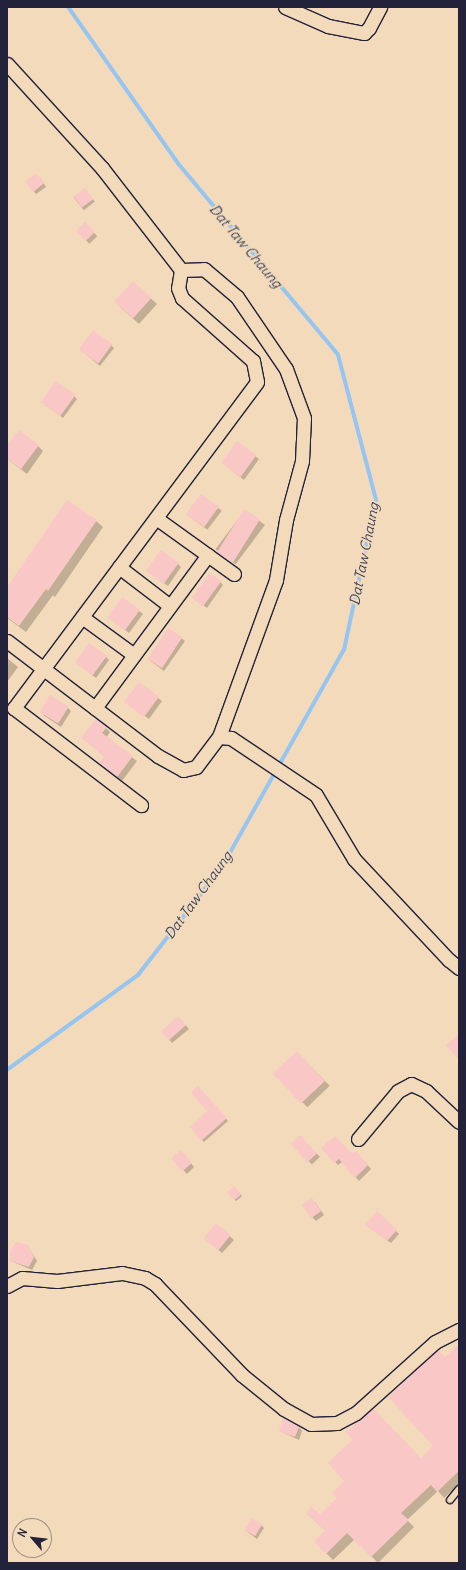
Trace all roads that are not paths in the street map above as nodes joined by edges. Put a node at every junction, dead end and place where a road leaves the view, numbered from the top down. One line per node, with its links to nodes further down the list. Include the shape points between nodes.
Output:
1 (285, 7): 2 (street, via 328,26 364,33)
2 (380, 7)
3 (7, 64): 4 (street, via 102,168)
4 (181, 270): 5 (street, via 178,288 182,298 253,361 257,382); 15 (street, via 204,269 237,297 286,369 304,418 302,461 286,520 276,580)
5 (156, 518): 6 (street); 7 (street)
6 (208, 555): 8 (street); 9 (street)
7 (119, 567): 9 (street); 10 (street)
8 (234, 574)
9 (170, 606): 12 (street)
10 (82, 617): 12 (street); 13 (street)
11 (7, 641): 13 (street)
12 (134, 655): 14 (street)
13 (43, 668): 14 (street); 16 (street, via 14,708)
14 (95, 708): 15 (street, via 158,756 183,770 196,767)
15 (219, 737): 17 (street, via 231,738 316,795 354,859)
16 (141, 805)
17 (459, 968)
18 (459, 1122): 19 (street, via 426,1091 411,1084 398,1091)
19 (358, 1139)
20 (7, 1286): 21 (street, via 26,1278 57,1281 122,1273 145,1278 155,1284 242,1375 284,1409 311,1424 336,1423 356,1413 435,1342)
21 (459, 1330)
22 (459, 1489): 23 (lane)
23 (450, 1500)

